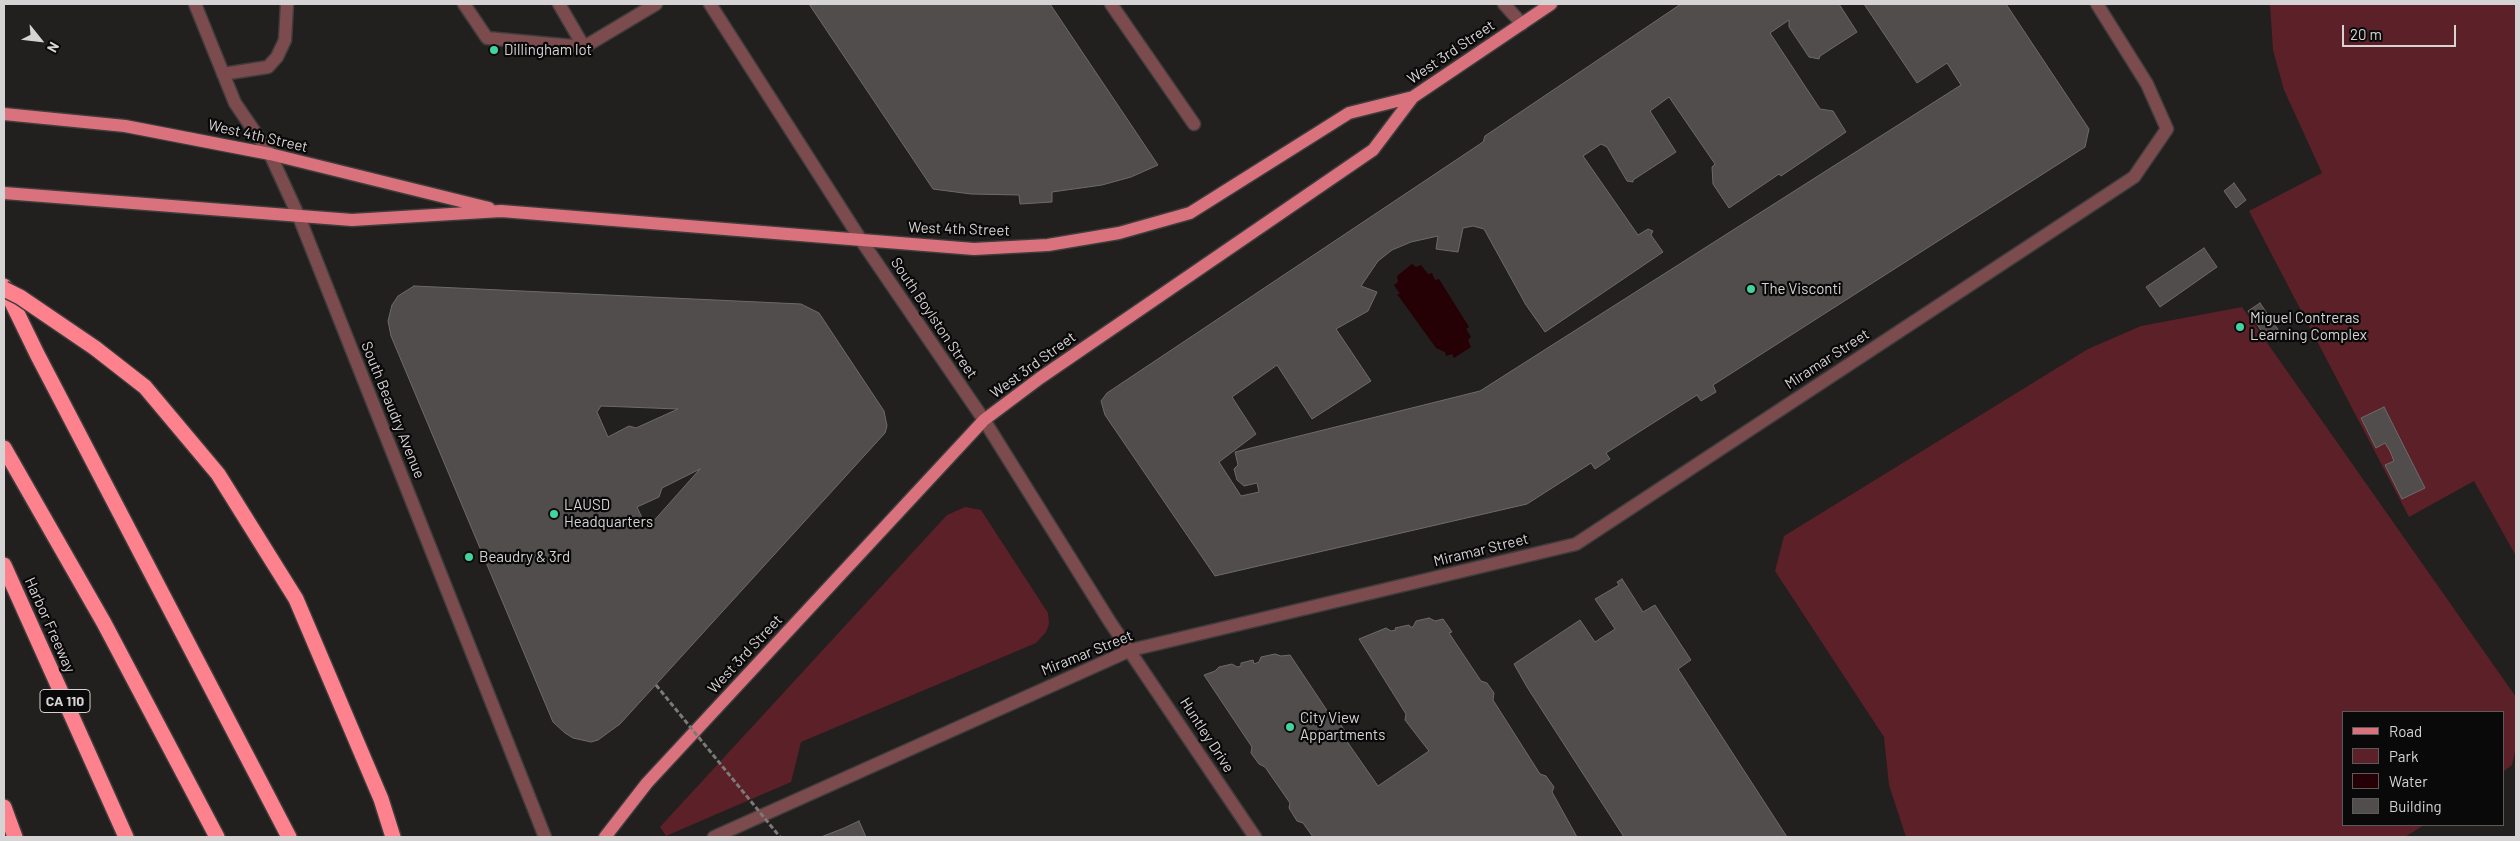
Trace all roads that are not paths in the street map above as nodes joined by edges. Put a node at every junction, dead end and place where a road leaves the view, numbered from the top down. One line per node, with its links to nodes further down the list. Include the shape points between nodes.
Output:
1 (196, 4): 13 (street, South Beaudry Avenue)
2 (286, 4): 13 (street, via 285,40 268,67)
3 (464, 4): 12 (street, via 487,38)
4 (559, 4): 12 (street)
5 (656, 4): 12 (street)
6 (710, 4): 21 (street, South Boylston Street)
7 (1111, 4): 16 (street)
8 (1504, 4): 11 (street)
9 (1551, 4): 11 (main road, West 3rd Street)
10 (2096, 4): 26 (street, Miramar Street, via 2147,84 2167,129 2134,177 1576,544)
11 (1522, 24): 14 (main road, West 3rd Street)
12 (584, 47)
13 (223, 74): 17 (street, South Beaudry Avenue, via 235,103)
14 (1413, 97): 21 (main road, West 4th Street, via 1349,113 1190,213 1119,233 1048,245 974,248); 23 (main road, West 3rd Street, via 1374,150 1046,374)
15 (4, 114): 17 (main road, West 4th Street, via 126,126)
16 (1194, 124)
17 (270, 154): 19 (main road, West 4th Street); 20 (street, South Beaudry Avenue)
18 (4, 194): 20 (main road, West 4th Street)
19 (501, 211): 20 (main road, West 4th Street, via 352,220); 21 (main road, West 4th Street)
20 (299, 217): 33 (street, South Beaudry Avenue)
21 (861, 240): 23 (street, South Boylston Street)
22 (4, 287): 31 (highway); 32 (highway, bridge, via 95,348 145,387 218,474 296,599 382,799)
23 (984, 420): 26 (street, South Boylston Street); 34 (main road, West 3rd Street, via 647,784)
24 (4, 448): 30 (highway, via 104,623)
25 (4, 565): 29 (highway, Harbor Freeway / CA 110)
26 (1131, 650): 35 (street, Miramar Street); 36 (street, Huntley Drive)
27 (4, 807): 28 (highway)
28 (15, 837)
29 (126, 837)
30 (217, 837)
31 (289, 837)
32 (393, 837)
33 (545, 837)
34 (605, 837)
35 (714, 837)
36 (1255, 837)

